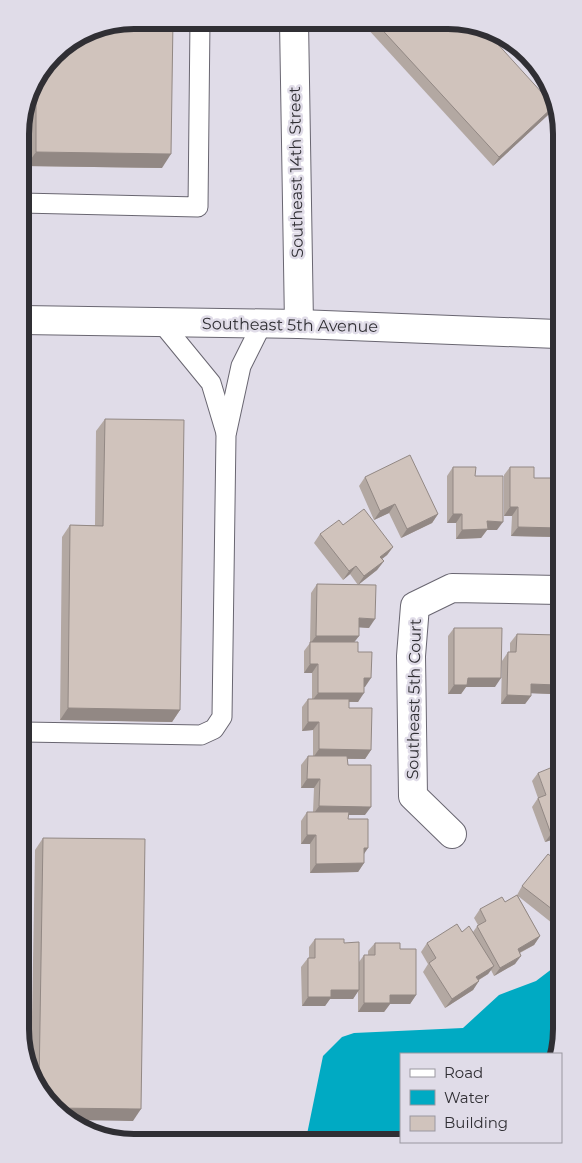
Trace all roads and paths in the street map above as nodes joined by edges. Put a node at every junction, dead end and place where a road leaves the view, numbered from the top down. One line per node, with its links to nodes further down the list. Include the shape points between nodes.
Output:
1 (200, 29): 3 (lane, via 198,207)
2 (294, 29): 7 (street, Southeast 14th Street)
3 (29, 202)
4 (29, 320): 5 (street, Southeast 5th Avenue)
5 (161, 322): 6 (street, Southeast 5th Avenue); 9 (lane, via 211,383)
6 (262, 324): 7 (street, Southeast 5th Avenue); 9 (lane, via 241,366)
7 (299, 324): 8 (street, Southeast 5th Avenue)
8 (553, 334)
9 (226, 435): 11 (lane, via 222,718 201,736)
10 (553, 590): 12 (street, Southeast 5th Court, via 452,588 415,606 411,656 412,796)
11 (29, 732)
12 (452, 834)

